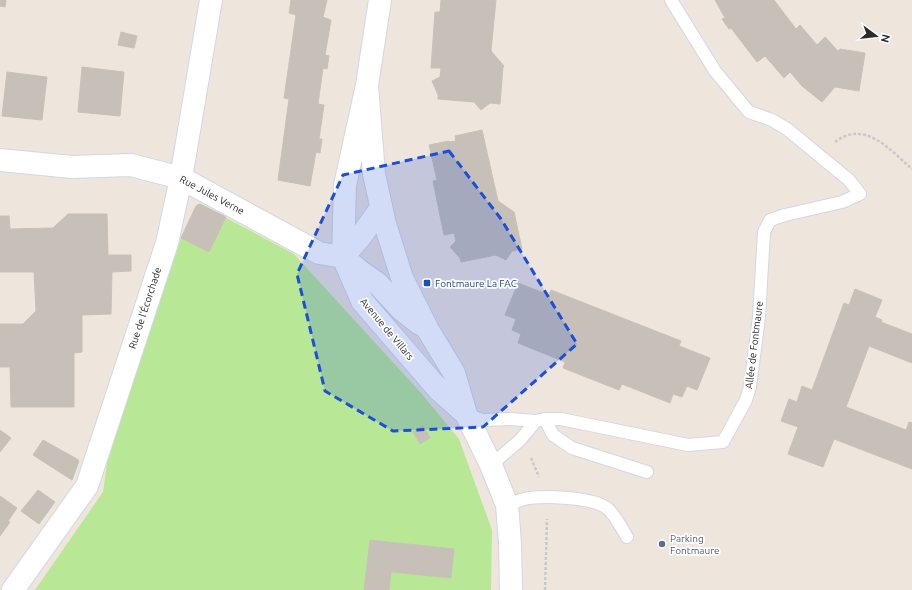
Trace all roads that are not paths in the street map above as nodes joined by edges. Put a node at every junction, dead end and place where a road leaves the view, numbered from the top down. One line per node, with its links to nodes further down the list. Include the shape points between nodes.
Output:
1 (211, 0): 6 (street, Rue de l'Écorchade)
2 (380, 0): 4 (street, Avenue de Villars)
3 (671, 0): 11 (lane, Allée de Fontmaure, via 715,71 749,112 772,120 787,129 849,180 860,194 842,202 770,220 764,232 759,317 750,387 746,400 723,442 688,445 561,419)
4 (367, 85): 7 (street, Avenue de Villars, via 374,174); 8 (street, Avenue de Villars, via 345,185)
5 (0, 160): 6 (street, Rue Jules Verne, via 72,167 131,166)
6 (181, 178): 8 (street, Rue Jules Verne, via 319,253); 16 (street, Rue de l'Écorchade, via 167,243 87,486)
7 (381, 208): 8 (street); 9 (street, Avenue de Villars, via 402,278)
8 (343, 258): 9 (street, via 378,283 402,310); 10 (street, Avenue de Villars, via 362,301 439,390)
9 (428, 330): 10 (street, Avenue de Villars, via 454,373)
10 (466, 414): 11 (lane, via 482,420); 12 (street, Avenue de Villars)
11 (541, 420): 12 (lane); 13 (lane, via 553,435 572,448)
12 (490, 465): 14 (street, Avenue de Villars)
13 (647, 472)
14 (507, 506): 15 (lane, via 525,499 578,499 595,502 608,509); 17 (street, Avenue de Villars)
15 (627, 537)
16 (13, 590)
17 (511, 590)

